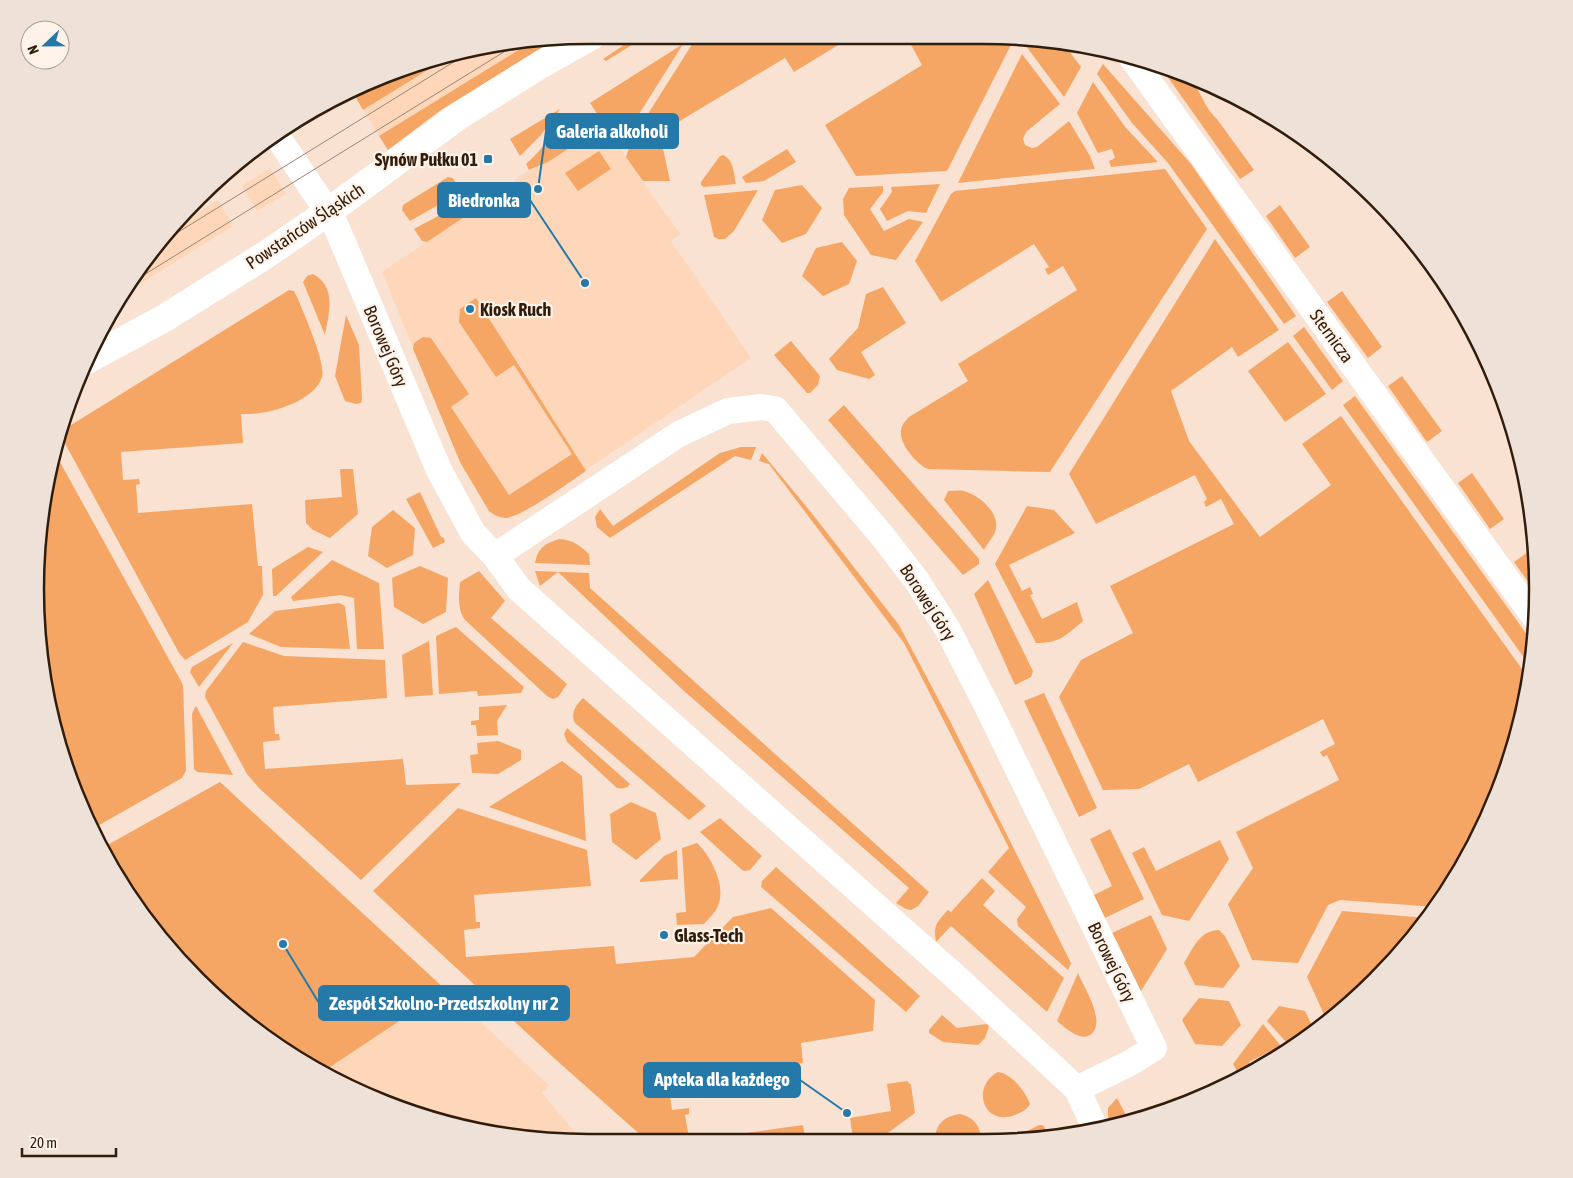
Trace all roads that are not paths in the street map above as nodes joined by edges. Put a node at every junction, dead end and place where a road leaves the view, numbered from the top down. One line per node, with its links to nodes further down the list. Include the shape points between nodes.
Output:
1 (577, 44): 4 (main road, Powstańców Śląskich, via 457,117)
2 (1138, 66): 7 (street, Sternicza)
3 (280, 140): 4 (street, Borowej Góry)
4 (328, 212): 5 (main road, Powstańców Śląskich, via 163,319); 6 (street, Borowej Góry, via 439,470 473,533)
5 (97, 355)
6 (495, 556): 8 (street, Borowej Góry, via 519,589); 8 (street, Borowej Góry, via 679,434 728,411 761,407 775,409 884,538 917,581 948,630 1154,1048)
7 (1528, 609)
8 (1077, 1089): 9 (street)
9 (1093, 1123)

